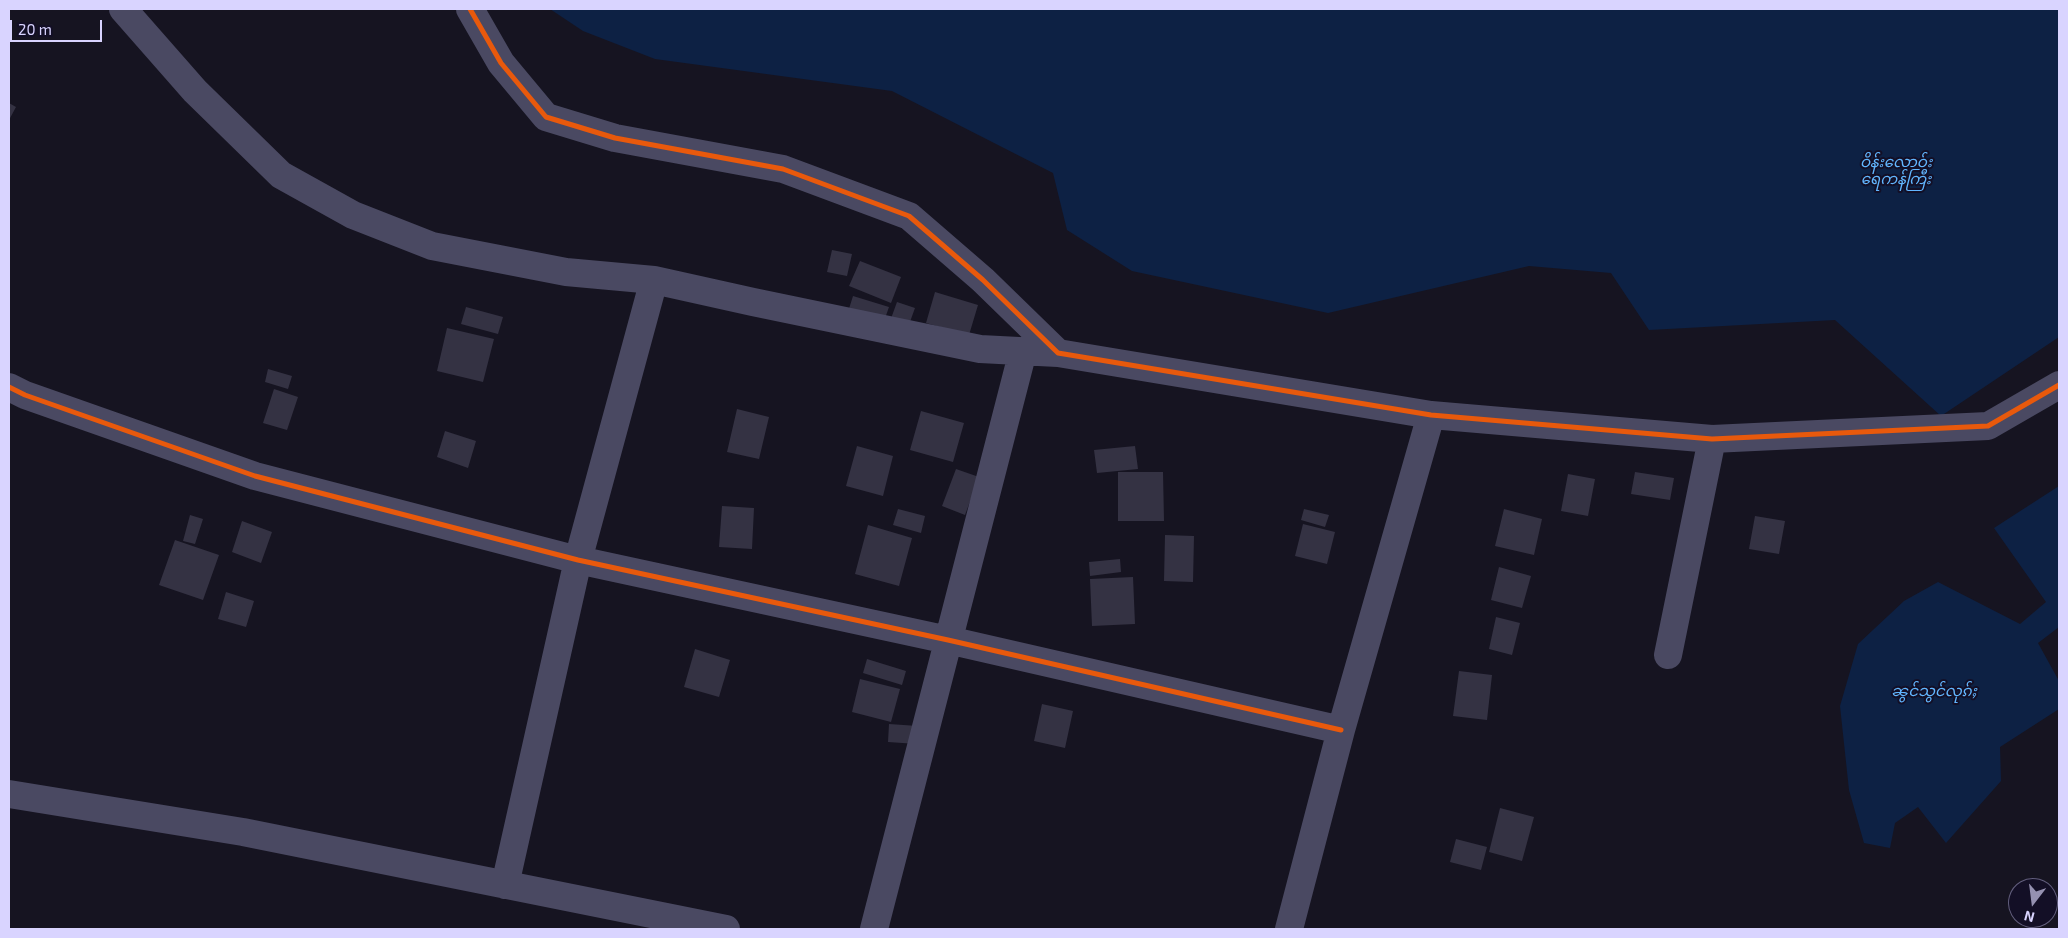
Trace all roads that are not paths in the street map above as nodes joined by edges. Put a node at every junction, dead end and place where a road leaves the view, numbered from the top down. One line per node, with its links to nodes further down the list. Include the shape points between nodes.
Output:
1 (123, 9): 3 (street, via 194,91 282,175 353,216 432,246 566,272)
2 (470, 9): 5 (street, via 501,63 546,117 615,138 783,169 909,216 983,280)
3 (654, 280): 4 (street, via 980,349); 10 (street)
4 (1022, 351): 5 (street); 11 (street)
5 (1058, 353): 8 (street)
6 (2059, 385): 9 (street, via 1988,426)
7 (9, 387): 10 (street, via 255,476)
8 (1431, 415): 9 (street); 13 (street)
9 (1712, 439): 12 (street)
10 (578, 560): 11 (street); 15 (street)
11 (948, 640): 13 (street); 17 (street)
12 (1668, 655)
13 (1341, 730): 18 (street)
14 (9, 794): 15 (street, via 243,832)
15 (505, 885): 16 (street)
16 (726, 929)
17 (874, 929)
18 (1289, 929)

